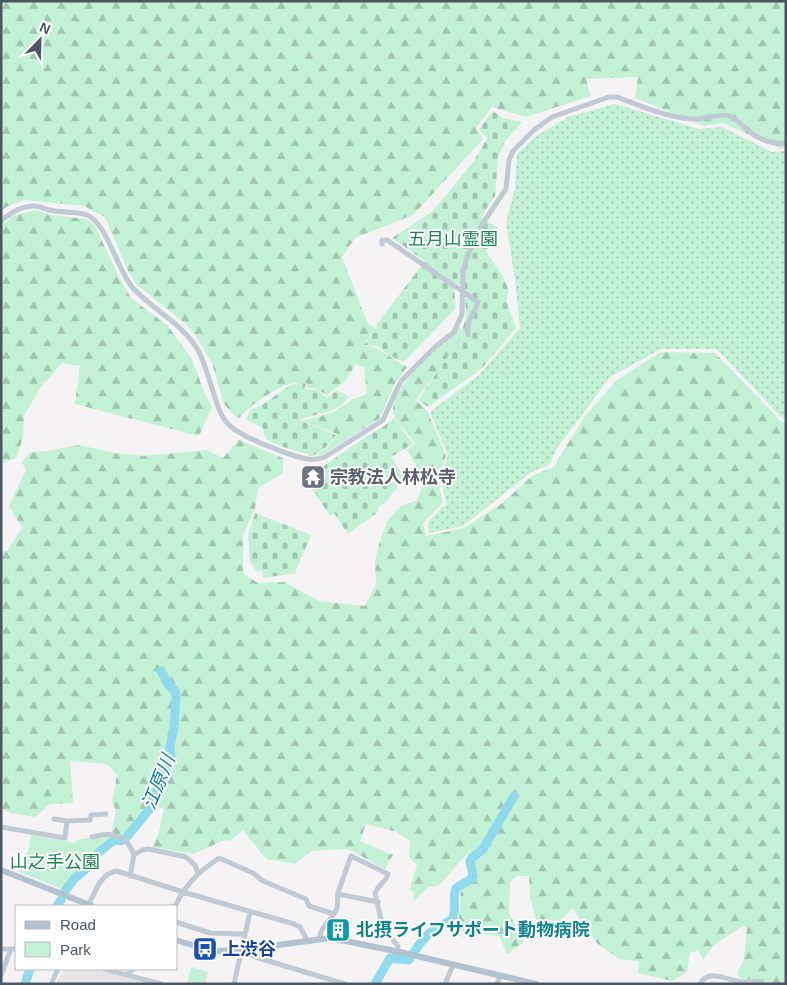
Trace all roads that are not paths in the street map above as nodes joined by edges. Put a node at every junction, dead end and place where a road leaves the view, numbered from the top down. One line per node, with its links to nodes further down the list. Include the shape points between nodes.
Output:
1 (786, 143): 4 (street, via 777,145 750,133 737,120 724,115 679,118 618,97 609,96 552,117 513,150 506,189 481,226 468,255)
2 (1, 221): 4 (street, via 9,213 36,206 87,215 96,221 130,285 176,324 197,349 227,423 245,436 308,459 326,457 383,420 402,380 454,332 462,314)
3 (382, 244): 4 (street, via 382,240 387,240)
4 (461, 292): 5 (street, via 478,302 467,325)
5 (468, 335)
6 (106, 814): 8 (street, via 91,815 90,820)
7 (54, 819): 8 (street)
8 (67, 821): 9 (street, via 65,838)
9 (1, 827)
10 (92, 837): 11 (street, via 112,833 123,839)
11 (134, 855): 13 (street, via 149,849 181,856 190,859); 14 (street)
12 (1, 870): 18 (main road)
13 (198, 873): 15 (street); 22 (street, via 218,858 306,899 309,906)
14 (130, 876): 15 (street); 19 (street, via 117,871 104,876)
15 (183, 892): 20 (street); 21 (street)
16 (338, 894): 17 (street); 17 (street, via 352,856 388,874 376,889); 22 (street)
17 (378, 902): 31 (street, via 383,928 398,946)
18 (87, 905)
19 (90, 905)
20 (176, 905)
21 (250, 912): 24 (street); 26 (street, via 294,924 300,927)
22 (334, 914): 25 (street, via 324,925)
23 (178, 923): 24 (street, via 210,934)
24 (245, 934): 30 (street)
25 (320, 938): 26 (main road); 31 (main road)
26 (307, 940): 30 (main road)
27 (178, 941): 30 (main road, via 204,949)
28 (1, 949): 29 (street)
29 (14, 949): 36 (street)
30 (242, 950): 39 (street, via 254,957); 44 (street)
31 (398, 952): 32 (main road)
32 (454, 965): 38 (main road); 46 (street)
33 (58, 970): 42 (street)
34 (108, 970): 37 (street)
35 (133, 970): 37 (street)
36 (1, 974)
37 (127, 975): 43 (street)
38 (500, 975): 47 (street); 48 (main road)
39 (321, 976): 41 (street); 45 (street)
40 (762, 981): 49 (street, via 742,982 709,975)
41 (319, 983)
42 (51, 984)
43 (161, 984)
44 (234, 984)
45 (345, 984)
46 (445, 984)
47 (497, 984)
48 (536, 984)
49 (700, 984)

